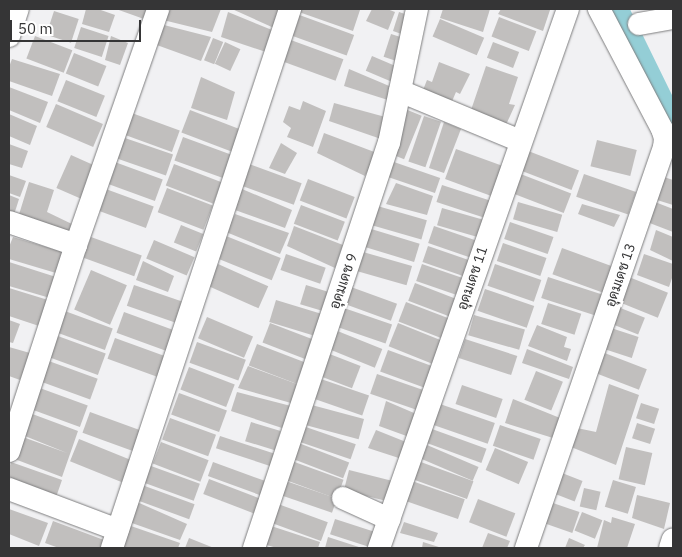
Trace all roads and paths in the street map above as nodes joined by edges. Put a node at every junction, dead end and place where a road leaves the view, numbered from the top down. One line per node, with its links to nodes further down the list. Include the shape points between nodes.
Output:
1 (18, 9): 9 (street)
2 (158, 9): 14 (street)
3 (290, 9): 19 (street)
4 (417, 9): 10 (street, อุดมเดช 9)
5 (568, 9): 11 (street, อุดมเดช 11)
6 (599, 9): 12 (street, อุดมเดช 13)
7 (673, 18): 8 (street)
8 (639, 24)
9 (9, 36)
10 (400, 91): 11 (street); 21 (street, อุดมเดช 9, via 389,143)
11 (520, 140): 18 (street, อุดมเดช 11)
12 (669, 142): 23 (street, อุดมเดช 13, via 664,148)
13 (9, 222): 14 (street)
14 (76, 245): 15 (street)
15 (9, 451)
16 (9, 489): 19 (street)
17 (343, 498): 18 (street)
18 (389, 519): 22 (street, อุดมเดช 11)
19 (115, 539)
20 (673, 540): 24 (street)
21 (254, 548)
22 (379, 548)
23 (526, 548)
24 (670, 548)

